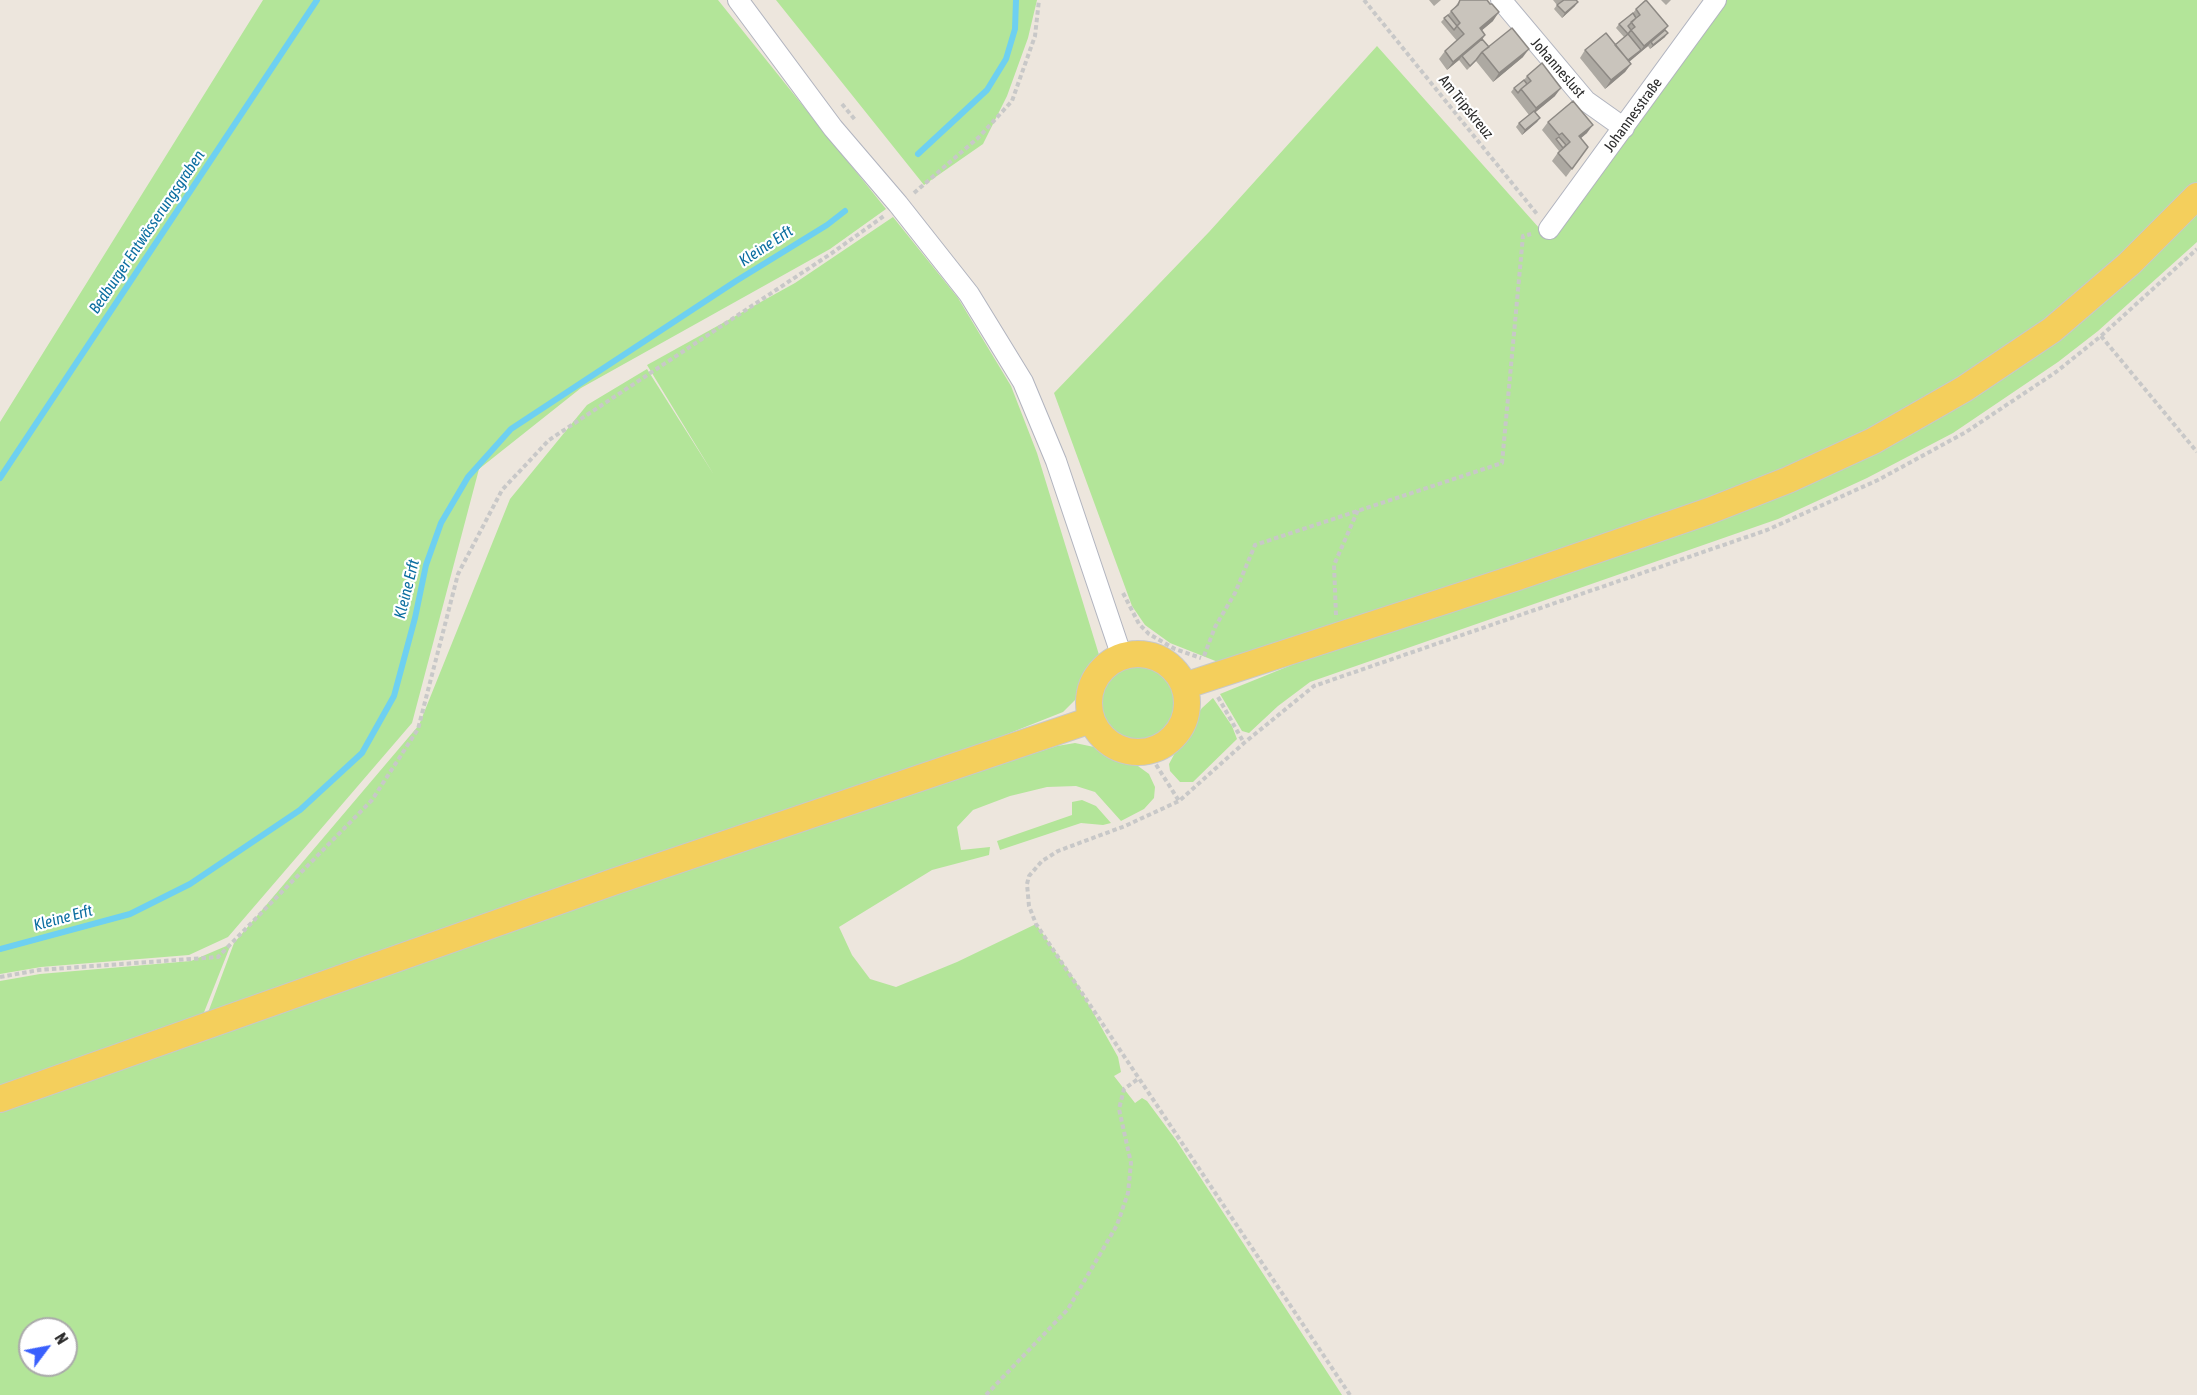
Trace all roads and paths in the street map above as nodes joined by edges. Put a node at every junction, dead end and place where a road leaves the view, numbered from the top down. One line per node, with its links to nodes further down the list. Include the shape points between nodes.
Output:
1 (738, 0): 11 (street, via 833,128)
2 (1039, 0): 11 (path, via 1035,36 1012,101 979,137)
3 (1364, 0): 12 (path, Am Tripskreuz)
4 (1501, 0): 8 (street, Johanneslust, via 1586,101)
5 (1716, 0): 8 (street, Johannesstraße)
6 (836, 97): 7 (path)
7 (857, 123)
8 (1624, 128): 12 (street, Johannesstraße)
9 (906, 184): 11 (path)
10 (2197, 196): 18 (main road, via 2129,264 2052,330 1873,441 1709,511)
11 (905, 199): 17 (street, via 1023,382 1056,461); 22 (path, via 832,253 549,440 502,490 458,574 418,729 372,800 218,957 39,970)
12 (1549, 229): 15 (path, via 1523,236 1502,463)
13 (2101, 336): 14 (path)
14 (2197, 452)
15 (1358, 510): 16 (path, via 1334,565); 18 (path, via 1255,545 1215,627)
16 (1336, 618)
17 (1122, 657): 18 (main road, via 1152,656 1175,671); 19 (main road, via 1096,677 1089,698)
18 (1198, 675): 20 (main road, via 1184,720 1174,736); 21 (path, via 1244,743)
19 (1091, 720): 20 (main road, via 1111,745 1128,752); 24 (main road, via 613,882)
20 (1148, 752): 21 (path)
21 (1179, 801): 23 (path, via 1058,851 1034,868 1027,884 1036,924)
22 (0, 978)
23 (1138, 1079): 25 (path, via 1124,1089 1119,1109 1131,1163 1128,1193 1117,1225 1068,1308); 26 (path)
24 (0, 1099)
25 (986, 1395)
26 (1350, 1395)

